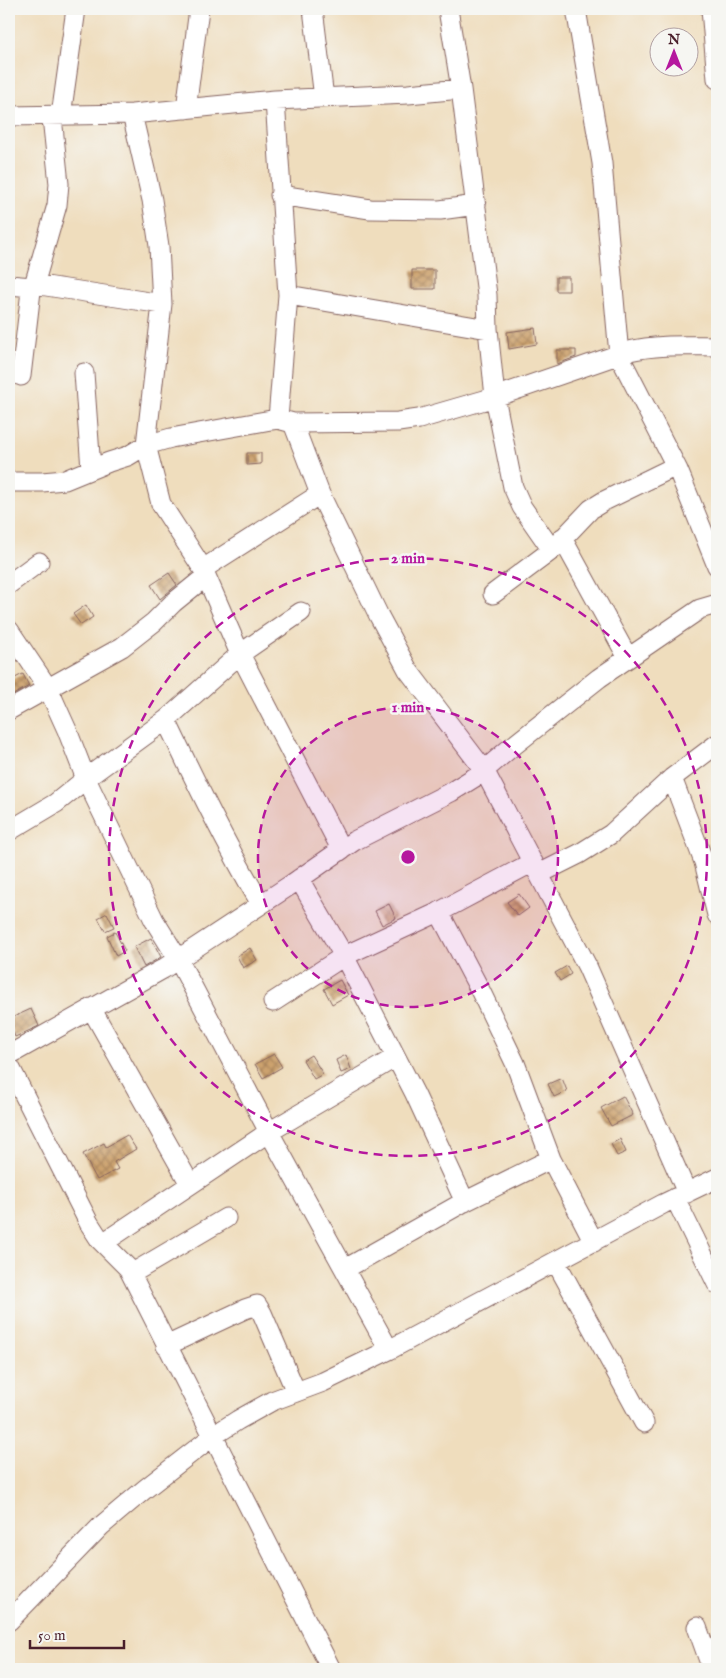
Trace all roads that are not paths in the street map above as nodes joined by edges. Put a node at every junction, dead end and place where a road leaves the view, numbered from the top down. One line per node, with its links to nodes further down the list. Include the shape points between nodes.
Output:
1 (76, 9): 14 (street)
2 (199, 9): 11 (street)
3 (313, 9): 9 (street)
4 (448, 9): 8 (street)
5 (576, 9): 23 (street, via 602,163)
6 (711, 9): 7 (street)
7 (717, 79)
8 (461, 89): 9 (street); 16 (street)
9 (324, 98): 10 (street)
10 (275, 100): 11 (street); 15 (street)
11 (186, 110): 12 (street)
12 (132, 114): 14 (street); 20 (street, via 152,200 159,246)
13 (9, 116): 14 (street)
14 (56, 116): 18 (street, via 58,198)
15 (280, 195): 16 (street, via 370,209 440,210); 19 (street)
16 (476, 205): 21 (street)
17 (9, 285): 18 (street)
18 (33, 286): 20 (street); 25 (street)
19 (288, 295): 21 (street); 27 (street)
20 (162, 304): 28 (street)
21 (488, 329): 26 (street)
22 (717, 346): 23 (street, via 643,347)
23 (619, 355): 26 (street); 29 (street)
24 (84, 373): 30 (street)
25 (21, 376)
26 (495, 397): 27 (street, via 398,422); 33 (street, via 513,487 522,507)
27 (285, 421): 28 (street, via 171,438); 32 (street)
28 (146, 445): 30 (street, via 128,456); 36 (street, via 161,504)
29 (676, 466): 33 (street, via 591,508); 35 (street)
30 (91, 469): 31 (street, via 65,480)
31 (9, 482)
32 (320, 494): 36 (street); 48 (street, via 408,670)
33 (557, 544): 38 (street); 43 (street)
34 (39, 562): 37 (street)
35 (717, 566)
36 (204, 573): 42 (street); 44 (street, via 154,622 122,647)
37 (9, 584)
38 (493, 594)
39 (717, 604): 43 (street, via 700,609)
40 (301, 612): 42 (street)
41 (9, 630): 44 (street)
42 (240, 654): 46 (street); 52 (street)
43 (628, 658): 48 (street)
44 (48, 688): 45 (street); 50 (street)
45 (9, 710)
46 (166, 720): 50 (street); 55 (street, via 226,843)
47 (717, 744): 49 (street)
48 (484, 770): 52 (street, via 451,792); 53 (street)
49 (672, 778): 53 (street, via 612,834 579,854); 57 (street, via 704,862)
50 (86, 779): 51 (street, via 56,803); 59 (street, via 154,920)
51 (9, 830)
52 (341, 849): 54 (street)
53 (536, 868): 56 (street); 70 (street, via 587,966)
54 (299, 879): 55 (street); 58 (street)
55 (261, 904): 59 (street)
56 (439, 912): 58 (street); 67 (street, via 515,1063)
57 (717, 915)
58 (344, 956): 60 (street); 63 (street)
59 (178, 959): 61 (street); 66 (street)
60 (273, 1002)
61 (91, 1008): 62 (street); 69 (street)
62 (9, 1055)
63 (396, 1057): 66 (street); 71 (street)
64 (9, 1065): 65 (street)
65 (14, 1091): 74 (street)
66 (269, 1132): 69 (street); 76 (street)
67 (551, 1159): 71 (street); 73 (street)
68 (717, 1178): 70 (street)
69 (190, 1184): 74 (street)
70 (681, 1195): 73 (street); 78 (street)
71 (465, 1202): 76 (street)
72 (226, 1218): 77 (street)
73 (594, 1242): 75 (street)
74 (103, 1243): 77 (street)
75 (556, 1262): 80 (street); 82 (street)
76 (344, 1269): 80 (street)
77 (131, 1274): 79 (street)
78 (717, 1284)
79 (166, 1346): 81 (street, via 257,1305); 83 (street)
80 (389, 1350): 81 (street)
81 (296, 1392): 83 (street, via 254,1410)
82 (644, 1423)
83 (213, 1436): 84 (street, via 101,1526); 86 (street)
84 (9, 1621)
85 (697, 1627): 87 (street)
86 (331, 1669)
87 (712, 1669)

